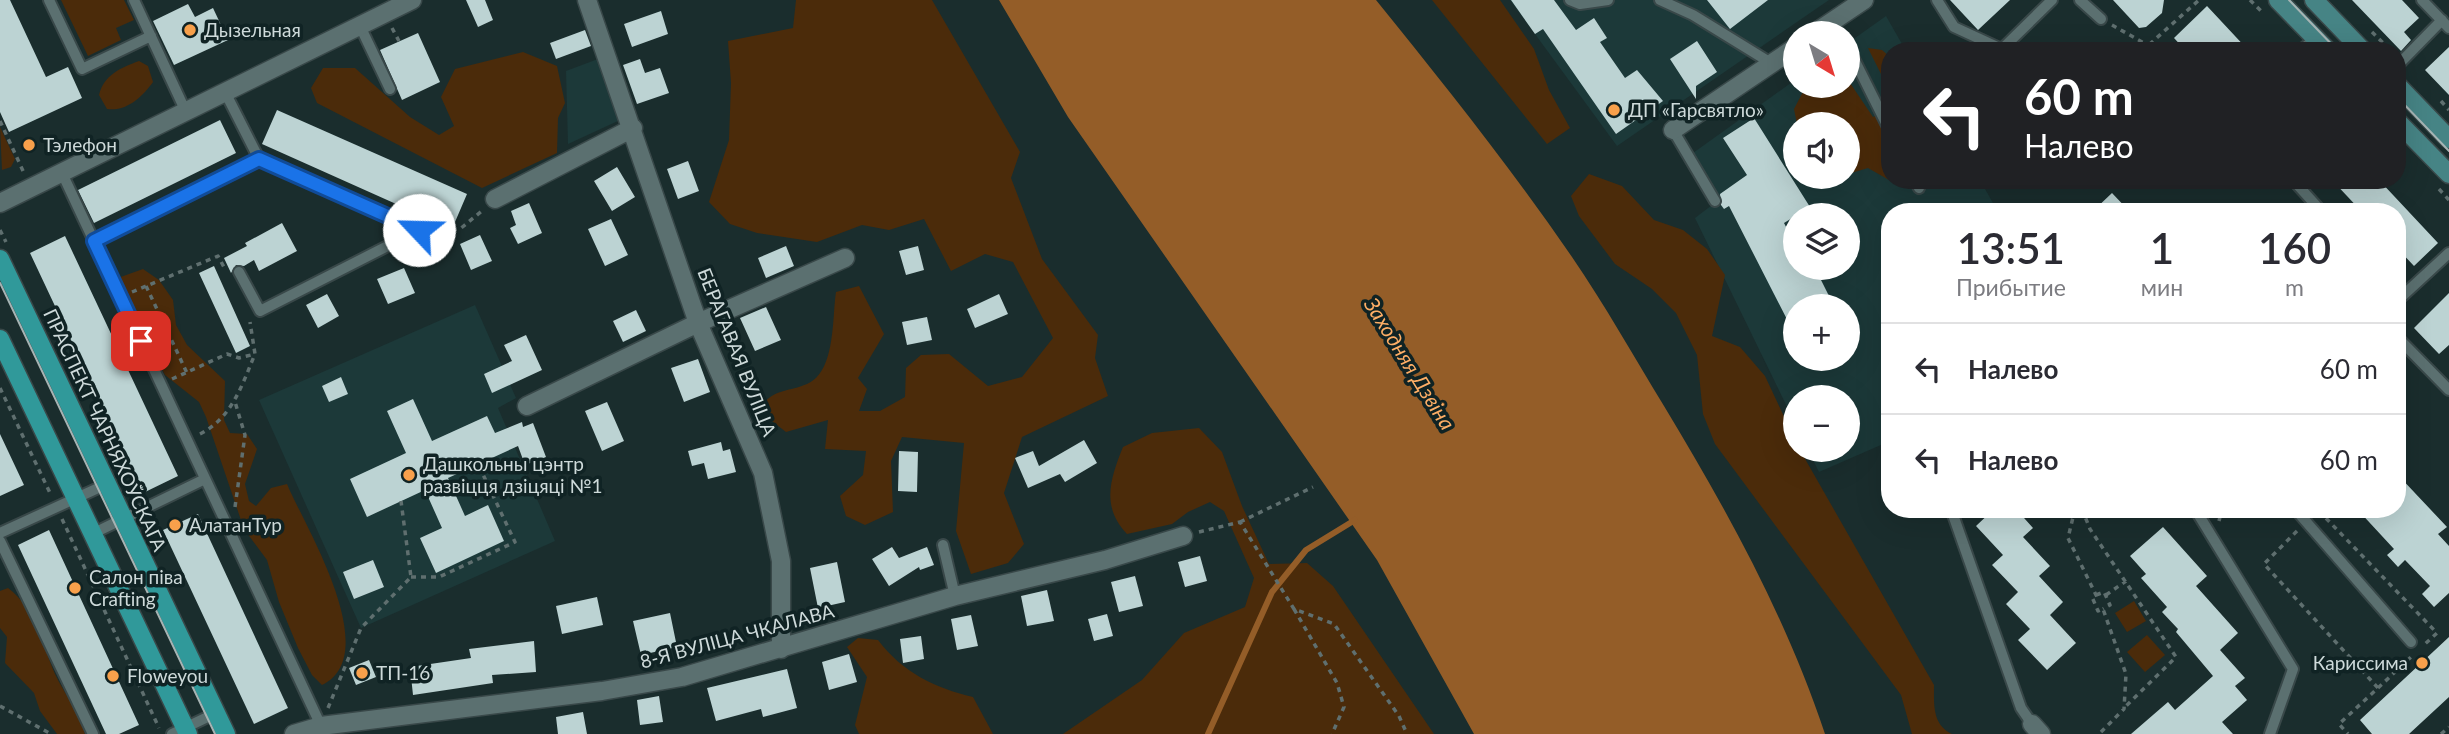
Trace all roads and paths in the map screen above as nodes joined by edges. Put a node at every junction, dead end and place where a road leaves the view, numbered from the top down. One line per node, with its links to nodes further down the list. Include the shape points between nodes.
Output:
1 (49, 0): 21 (lane, via 82,69)
2 (134, 0): 21 (lane)
3 (412, 0): 20 (street)
4 (587, 0): 39 (street, БЕРАГАВАЯ ВУЛІЦА)
5 (1570, 0): 6 (lane, via 1580,4)
6 (1608, 0)
7 (1660, 0): 31 (lane)
8 (1864, 0): 18 (street)
9 (1937, 0): 22 (lane, via 1954,27)
10 (2052, 0): 23 (lane)
11 (2080, 0): 16 (lane)
12 (2199, 0): 25 (path)
13 (2278, 0): 26 (main road)
14 (2314, 0): 17 (main road)
15 (2422, 0): 19 (lane)
16 (2101, 19): 24 (path)
17 (2334, 20): 27 (street); 28 (main road)
18 (1841, 21)
19 (2445, 24): 30 (lane)
20 (360, 26): 33 (lane); 34 (street)
21 (151, 36): 36 (lane)
22 (1987, 42)
23 (2012, 42)
24 (2143, 42)
25 (2151, 42)
26 (2319, 42)
27 (2323, 42)
28 (2355, 42)
29 (1783, 55): 31 (street)
30 (2406, 58)
31 (1771, 63): 40 (street)
32 (1860, 71): 37 (lane)
33 (390, 89)
34 (225, 92): 36 (street); 43 (lane)
35 (2406, 94): 42 (main road)
36 (186, 111): 44 (street)
37 (1881, 113)
38 (0, 121): 46 (path)
39 (633, 128): 48 (street); 62 (street, БЕРАГАВАЯ ВУЛІЦА)
40 (1673, 130): 49 (lane)
41 (2406, 130): 45 (main road)
42 (2449, 139)
43 (259, 159): 52 (lane); 53 (lane)
44 (62, 173): 50 (street); 53 (lane)
45 (2449, 174)
46 (27, 180)
47 (2301, 189): 51 (lane)
48 (495, 199): 52 (path, via 460,229)
49 (1716, 201)
50 (0, 203)
51 (2314, 203)
52 (419, 230): 61 (lane)
53 (94, 241): 60 (lane)
54 (2449, 253): 59 (lane)
55 (0, 258): 75 (main road, ПРАСПЕКТ ЧАРНЯХОЎСКАГА)
56 (845, 258): 62 (street)
57 (234, 274): 58 (path, via 218,256); 61 (lane)
58 (146, 286): 60 (path); 66 (path)
59 (2406, 293)
60 (121, 298): 67 (lane)
61 (260, 311): 65 (path, via 250,318)
62 (698, 323): 71 (street); 102 (street, БЕРАГАВАЯ ВУЛІЦА, via 763,473 780,561)
63 (0, 339): 77 (main road)
64 (2406, 346): 69 (lane)
65 (255, 354): 66 (path, via 239,358 228,354); 70 (path)
66 (187, 373): 67 (path)
67 (161, 384): 72 (lane)
68 (0, 388): 79 (path)
69 (2449, 390)
70 (235, 402): 72 (path, via 210,429); 88 (path, via 245,435 235,510)
71 (527, 405)
72 (187, 440): 74 (lane)
73 (478, 464): 94 (path, via 515,542 439,578)
74 (205, 479): 85 (lane); 88 (lane)
75 (107, 484): 77 (lane); 85 (main road, ПРАСПЕКТ ЧАРНЯХОЎСКАГА)
76 (1313, 487): 86 (path)
77 (75, 498): 79 (lane); 90 (main road)
78 (401, 501): 94 (path)
79 (56, 507): 89 (lane); 112 (path)
80 (1954, 518): 107 (lane, via 2021,708)
81 (2076, 518): 98 (path, via 2068,538)
82 (2084, 518): 95 (path)
83 (2201, 518): 118 (lane, via 2293,669)
84 (2303, 518): 87 (lane)
85 (124, 519): 90 (lane); 105 (main road, ПРАСПЕКТ ЧАРНЯХОЎСКАГА)
86 (1240, 522): 91 (path); 99 (path)
87 (2306, 522): 101 (lane); 119 (path, via 2264,564 2378,688 2339,724)
88 (228, 526): 108 (lane)
89 (0, 533)
90 (92, 534): 109 (main road)
91 (1183, 536): 97 (street, 8-Я ВУЛІЦА ЧКАЛАВА)
92 (0, 541): 111 (lane)
93 (943, 545): 97 (lane)
94 (411, 577): 108 (path, via 361,628)
95 (2126, 581): 96 (path); 104 (path, via 2176,657)
96 (2106, 595): 98 (path); 100 (path, via 2110,605)
97 (955, 596): 102 (street, 8-Я ВУЛІЦА ЧКАЛАВА)
98 (2096, 596): 100 (path, via 2092,597 2098,611)
99 (1294, 609): 115 (path, via 1338,683 1344,707); 116 (path, via 1334,624)
100 (2103, 609): 104 (path, via 2126,674)
101 (2411, 642)
102 (781, 649): 108 (street, 8-Я ВУЛІЦА ЧКАЛАВА, via 682,677)
103 (0, 706): 110 (path)
104 (2124, 709): 117 (path)
105 (216, 713): 109 (lane); 113 (main road, ПРАСПЕКТ ЧАРНЯХОЎСКАГА)
106 (2449, 727): 120 (path)
107 (2036, 729)
108 (323, 730): 114 (street, 8-Я ВУЛІЦА ЧКАЛАВА)
109 (182, 732)
110 (51, 734)
111 (93, 734)
112 (162, 734)
113 (226, 734)
114 (294, 734)
115 (1332, 734)
116 (1407, 734)
117 (2099, 734)
118 (2270, 734)
119 (2348, 734)
120 (2441, 734)

